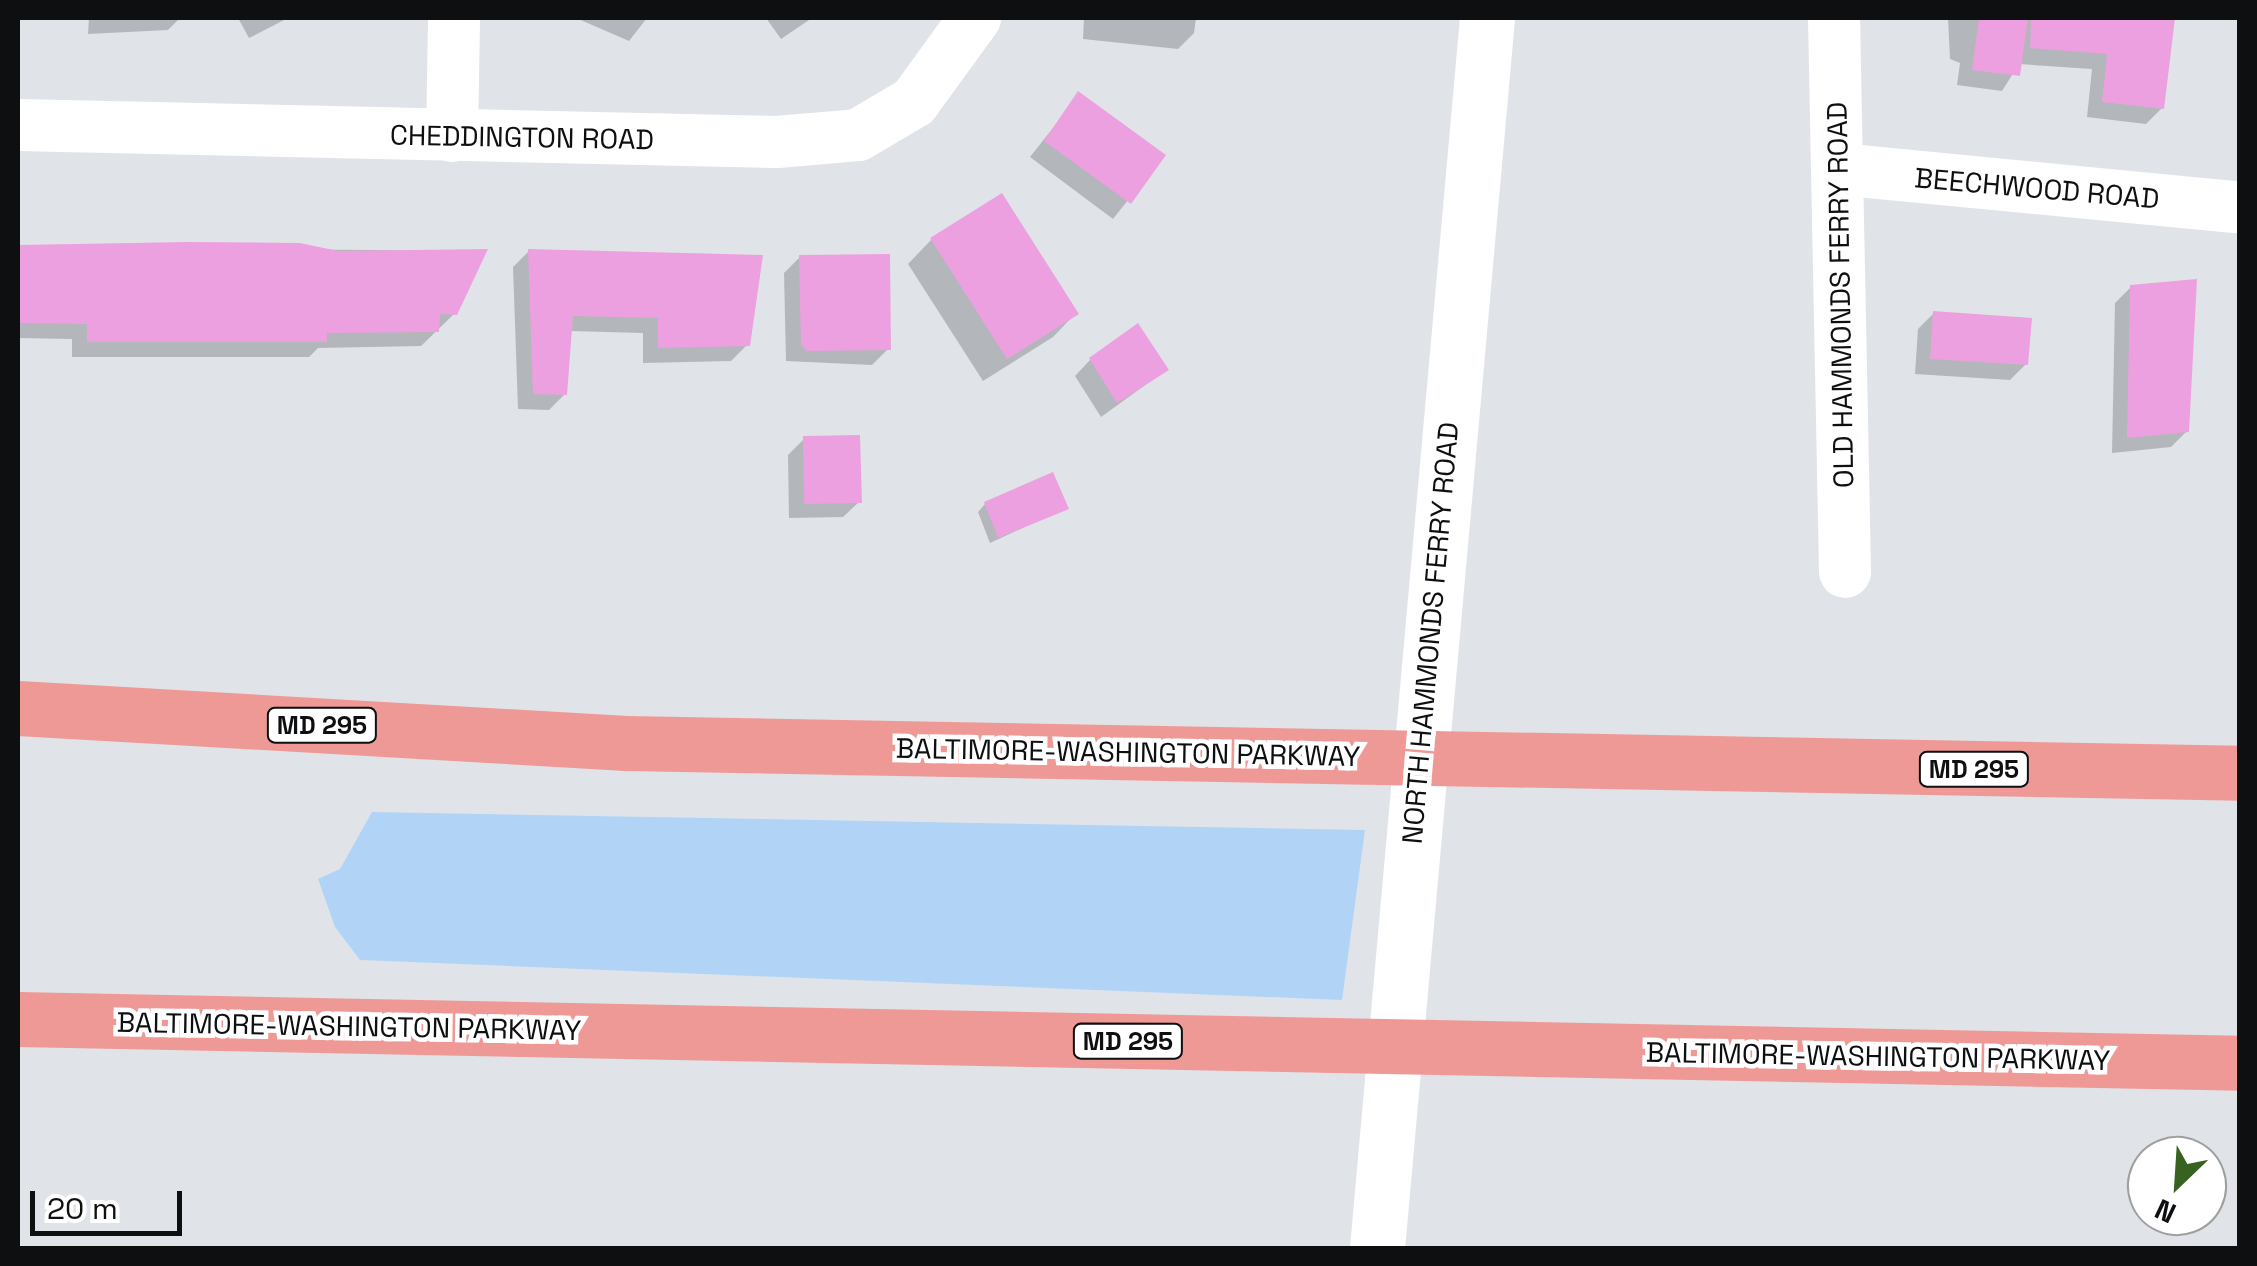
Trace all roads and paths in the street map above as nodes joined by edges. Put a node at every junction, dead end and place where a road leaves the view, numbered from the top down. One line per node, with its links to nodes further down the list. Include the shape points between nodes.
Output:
1 (454, 18): 6 (street)
2 (974, 18): 6 (street, CHEDDINGTON ROAD, via 914,102 858,135 778,142)
3 (1487, 18): 14 (street, NORTH HAMMONDS FERRY ROAD)
4 (1834, 18): 7 (street, OLD HAMMONDS FERRY ROAD)
5 (18, 124): 6 (street, CHEDDINGTON ROAD)
6 (452, 136)
7 (1838, 170): 8 (street, BEECHWOOD ROAD); 9 (street, OLD HAMMONDS FERRY ROAD)
8 (2236, 207)
9 (1846, 572)
10 (18, 708): 11 (highway, BALTIMORE-WASHINGTON PARKWAY / MD 295, via 626,744)
11 (2240, 773)
12 (18, 1019): 13 (highway, BALTIMORE-WASHINGTON PARKWAY / MD 295)
13 (2240, 1062)
14 (1378, 1248)

